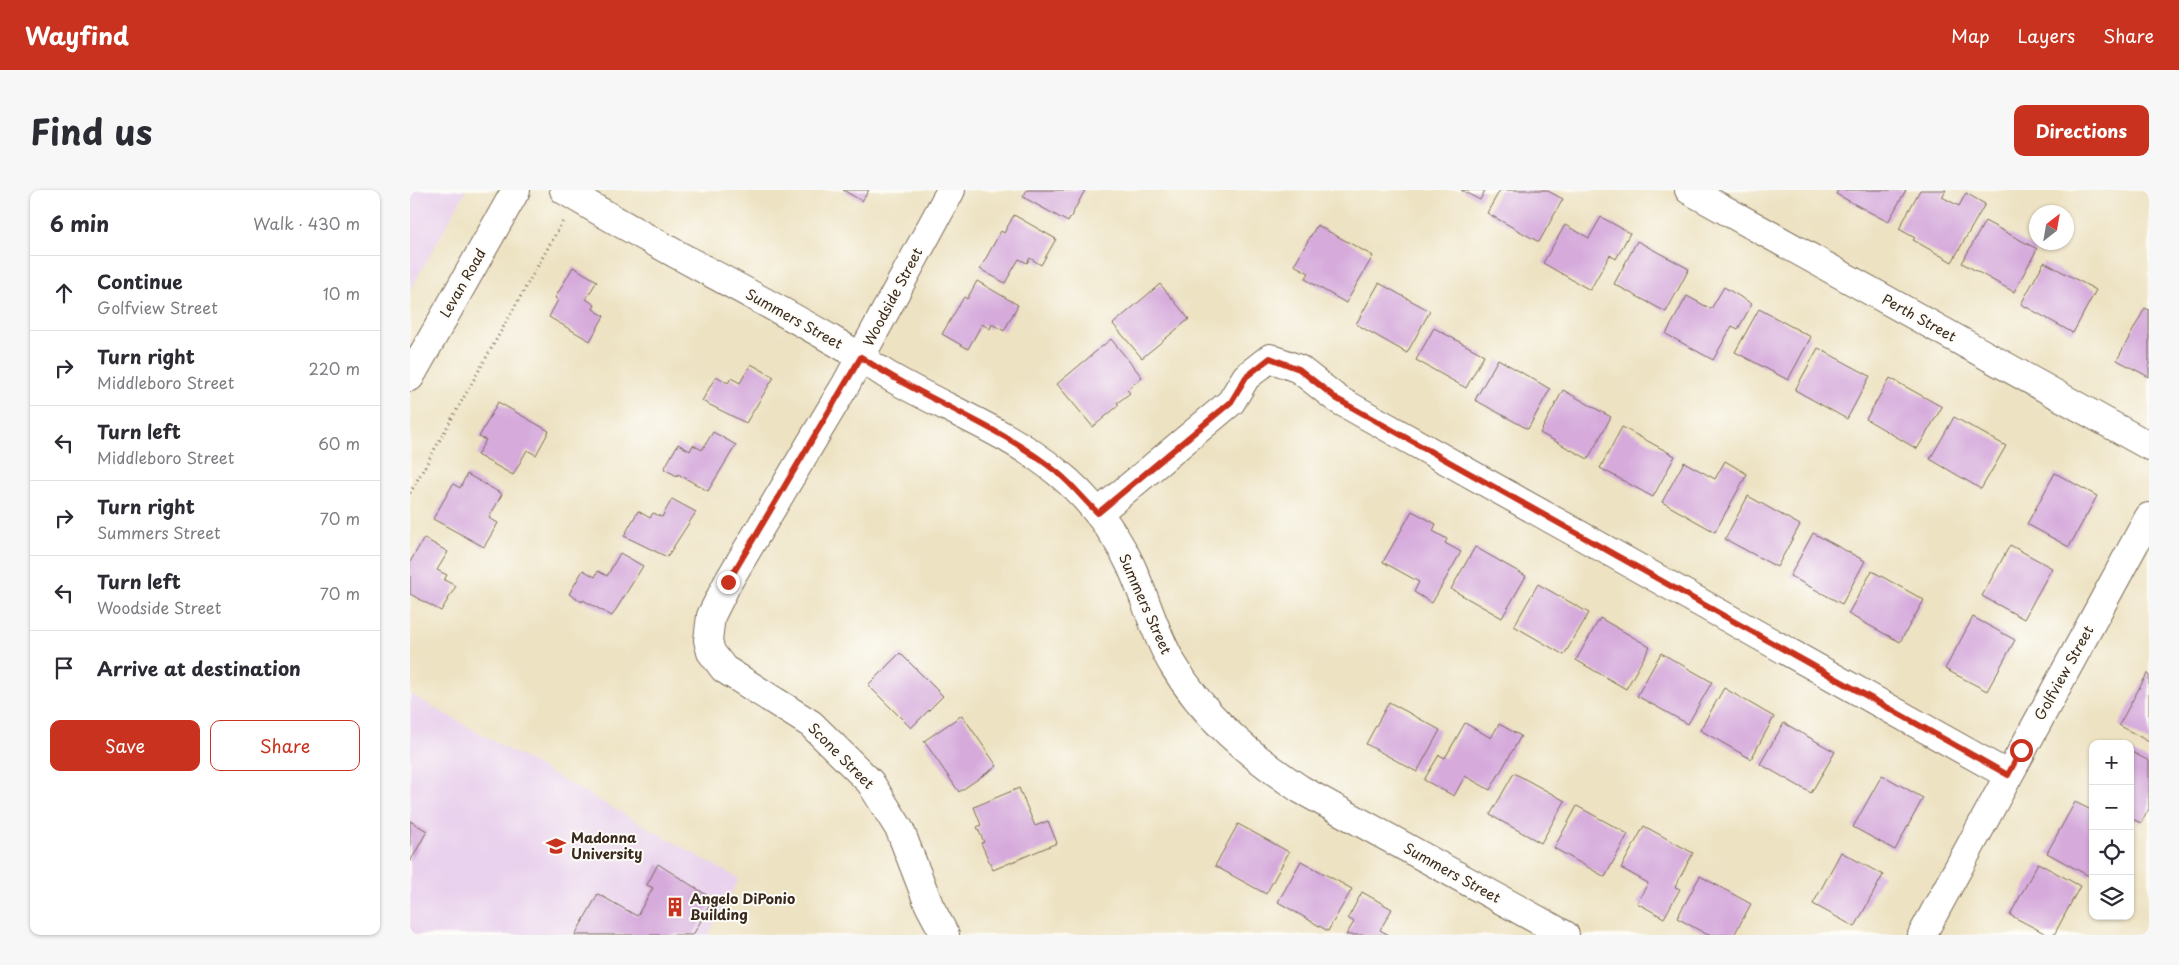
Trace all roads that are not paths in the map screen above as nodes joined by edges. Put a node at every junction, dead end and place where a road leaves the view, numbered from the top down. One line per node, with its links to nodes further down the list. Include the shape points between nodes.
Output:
1 (516, 190): 6 (street, Levan Road)
2 (564, 190): 5 (street, Summers Street)
3 (950, 190): 5 (street, Woodside Street)
4 (1689, 190): 7 (street, Perth Street)
5 (861, 357): 8 (street, Summers Street, via 886,374 1019,445 1058,473); 10 (street, Woodside Street, via 728,582 711,616)
6 (410, 377)
7 (2149, 446)
8 (1098, 513): 11 (street, via 1231,402 1246,377 1270,358 1299,369 1337,399); 13 (street, Summers Street, via 1130,563 1171,661 1222,728 1269,768 1300,789)
9 (2149, 517): 11 (street, Golfview Street)
10 (708, 640): 12 (street, Scone Street, via 711,652 724,669 811,724 870,782 900,830 929,905)
11 (2008, 775): 14 (street, Golfview Street)
12 (945, 935)
13 (1564, 935)
14 (1922, 935)

